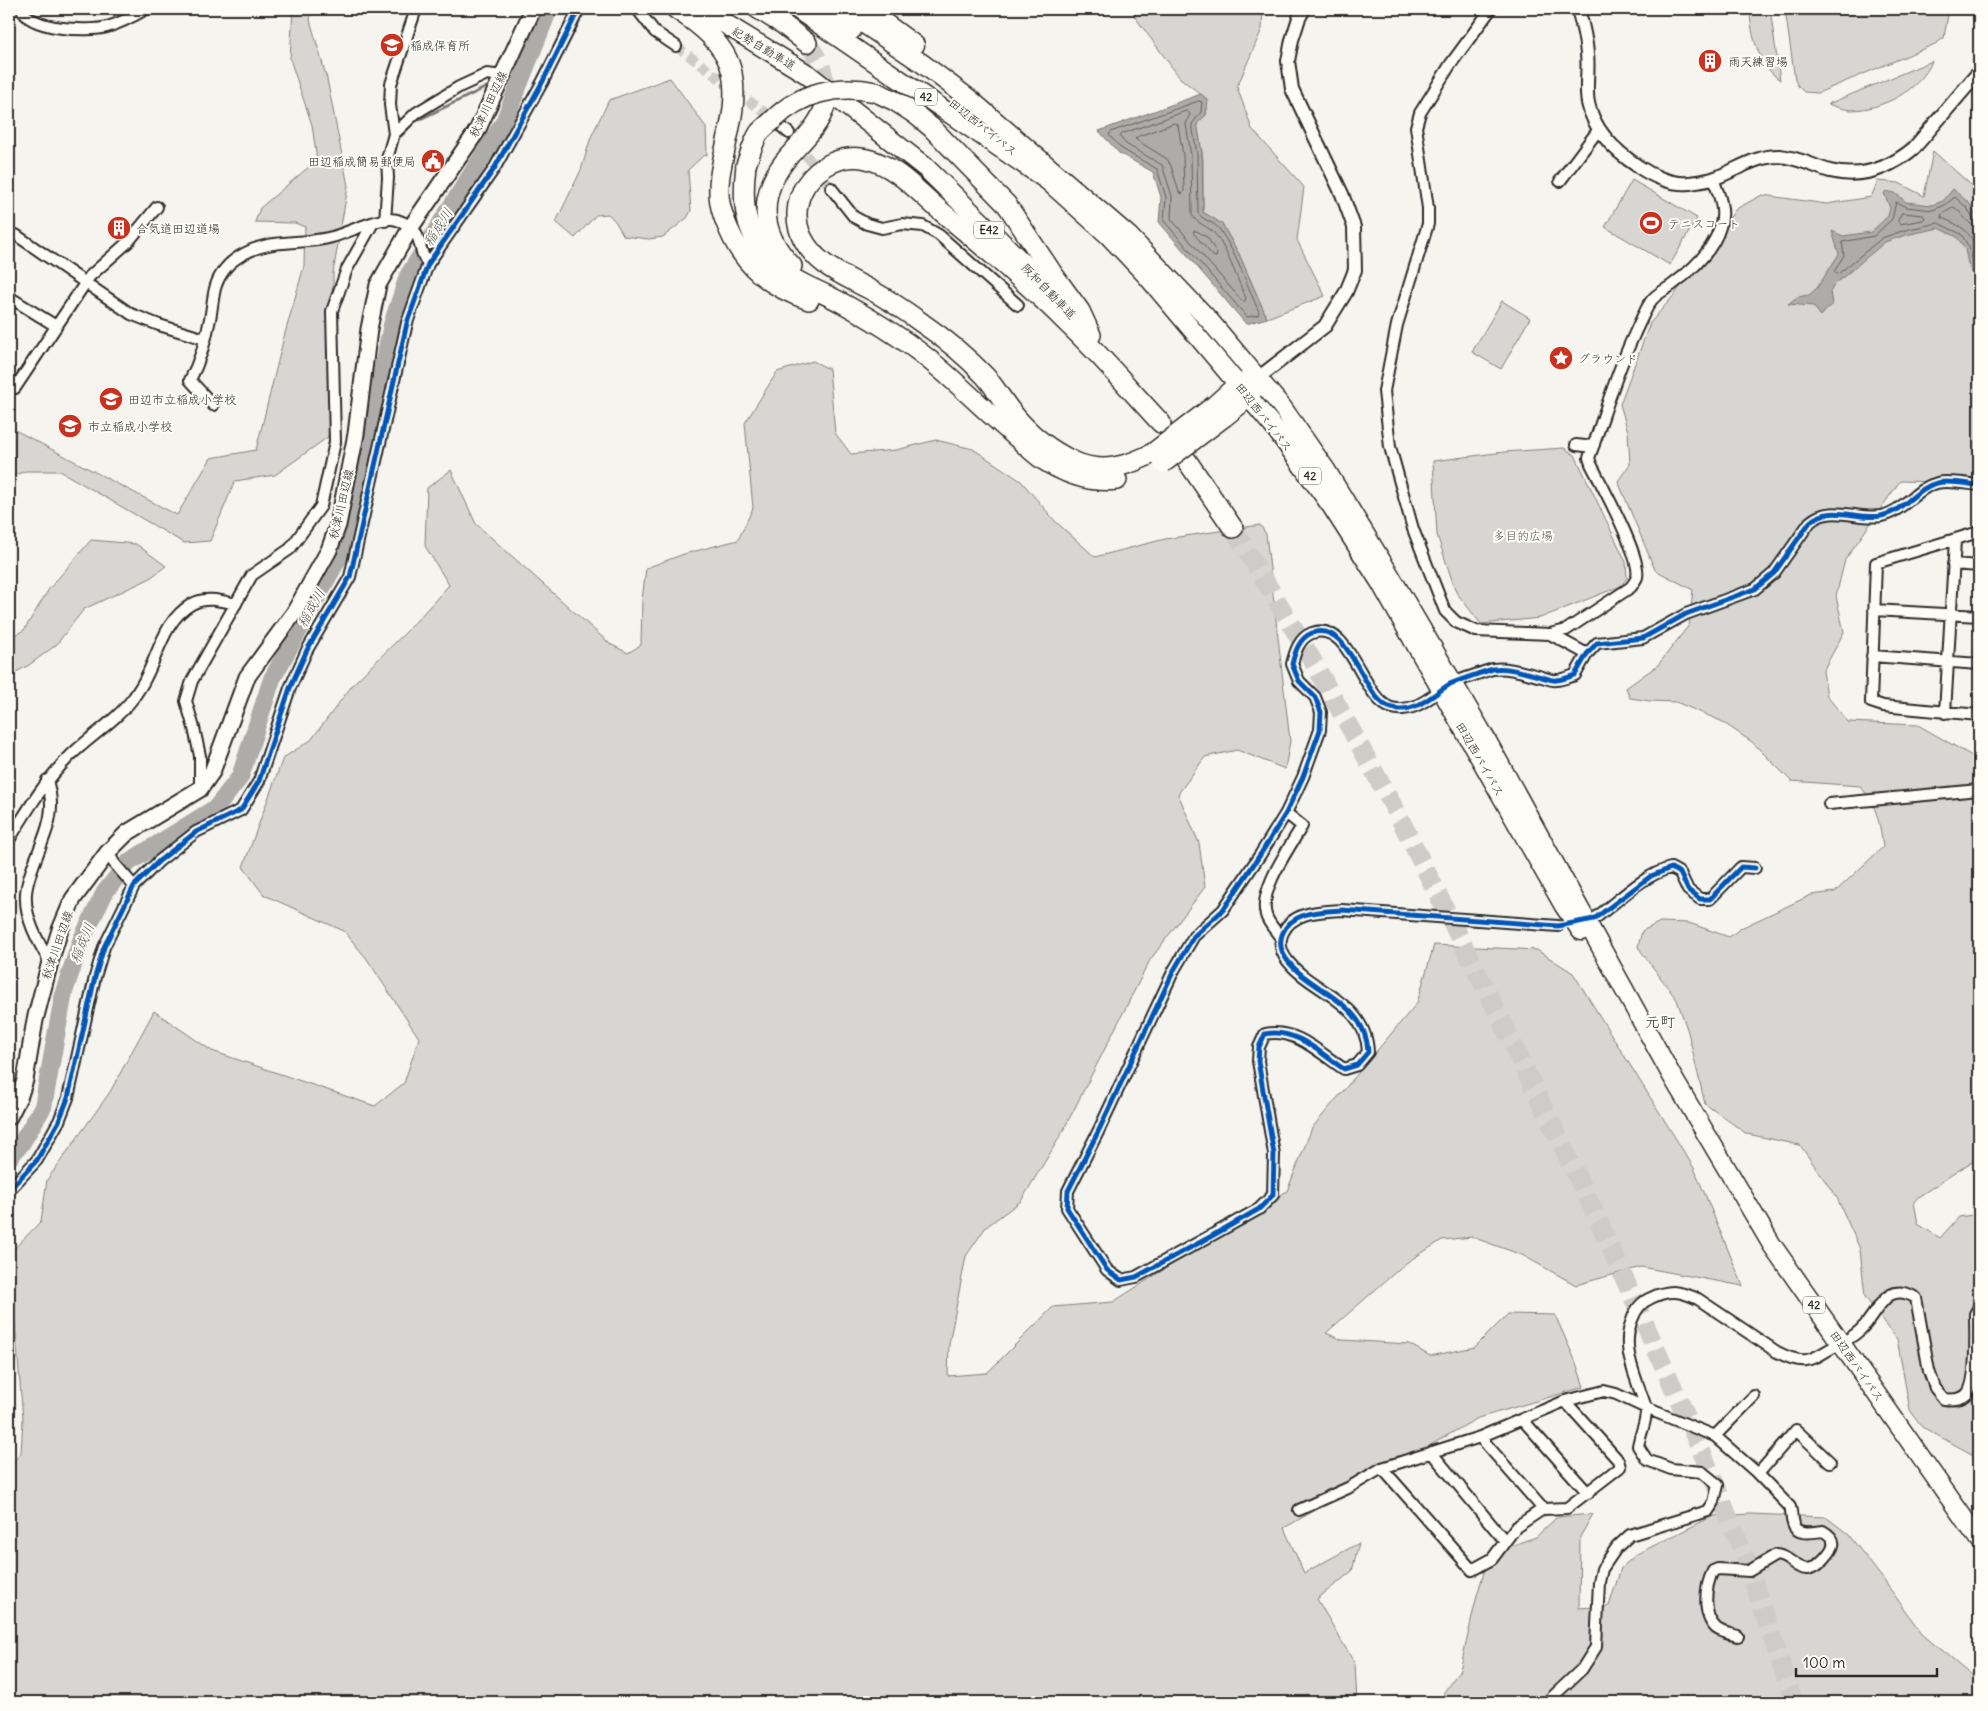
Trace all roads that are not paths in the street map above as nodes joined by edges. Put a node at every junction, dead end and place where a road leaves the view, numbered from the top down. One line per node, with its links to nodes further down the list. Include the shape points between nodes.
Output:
1 (22, 9): 2 (street, via 28,18 43,25 92,30 123,21)
2 (146, 9)
3 (416, 9): 25 (street, via 391,84)
4 (533, 9): 20 (main road, 秋津川田辺線)
5 (579, 9): 36 (street, via 494,168)
6 (639, 9): 18 (street, via 655,32)
7 (676, 9): 40 (highway, via 714,39 732,72 732,115 720,176 719,207 736,247 753,269 774,285)
8 (701, 9): 21 (highway, 紀勢自動車道 / E42, via 807,74)
9 (758, 9): 17 (highway)
10 (797, 9): 28 (highway, 42)
11 (820, 9): 28 (highway, 田辺西バイパス / 42, via 938,90)
12 (842, 9): 30 (highway, 田辺西バイパス / 42, via 971,100)
13 (866, 9): 30 (highway, 42, via 991,104)
14 (1304, 9): 44 (street, via 1298,18 1288,61 1292,89 1342,194 1354,227 1355,270 1325,326)
15 (1491, 9): 63 (street, via 1450,65 1420,113 1416,127 1428,224 1397,325 1384,391 1385,410 1390,448 1413,529 1445,611 1456,622 1476,632)
16 (1578, 9): 23 (street, via 1588,55 1588,103)
17 (807, 43)
18 (676, 46)
19 (1979, 72): 26 (street, via 1914,148 1876,171 1846,174 1780,156 1744,163)
20 (502, 76): 25 (street, via 487,74 459,87 416,113); 34 (main road, 秋津川田辺線, via 477,131)
21 (826, 97): 42 (highway, 阪和自動車道 / E42, via 939,180); 47 (highway, via 818,121 778,170 768,188 765,209 776,247 791,265 814,280 914,326)
22 (768, 115): 24 (street)
23 (1599, 129): 26 (street, via 1627,159 1648,173 1686,183); 27 (street)
24 (789, 133)
25 (394, 134): 32 (street, via 387,159)
26 (1713, 179): 50 (street, via 1721,200 1718,234 1697,262 1657,294 1646,309 1616,375)
27 (1560, 182)
28 (1054, 186): 46 (highway, 田辺西バイパス / 42, via 1146,275)
29 (831, 188): 39 (street, via 854,217 867,224 882,228 902,224 923,226 939,235)
30 (1080, 192): 44 (highway, 田辺西バイパス / 42, via 1129,236 1209,320)
31 (158, 207): 37 (street, via 128,242)
32 (385, 221): 33 (street); 34 (street, via 395,219)
33 (373, 223): 43 (street, via 332,237 267,245 244,253 226,266 216,281); 59 (street, via 347,269 332,311 335,442 321,506 290,549 252,575)
34 (414, 229): 36 (street); 72 (main road, 秋津川田辺線, via 378,285 356,434 338,525 329,550 294,613 247,678 212,772)
35 (16, 235): 37 (street)
36 (426, 262): 79 (street, via 408,323 350,577 303,657 259,780 241,810 196,832)
37 (86, 282): 41 (street); 43 (street, via 131,314)
38 (9, 297): 41 (street)
39 (1018, 305)
40 (874, 322): 42 (highway, bridge, via 779,270 751,234 745,216 746,165 759,134 786,108 815,93 840,88 876,92 895,101 932,128 1007,205 1080,311); 51 (highway, via 894,332 1041,458 1066,472 1088,480 1115,480 1140,474)
41 (56, 326): 45 (street, via 15,388)
42 (1091, 334): 49 (highway, 阪和自動車道 / E42)
43 (205, 339): 48 (street, via 190,380)
44 (1258, 378): 46 (highway); 68 (highway, 田辺西バイパス / 42, via 1326,470 1387,570)
45 (9, 387)
46 (1243, 391): 51 (highway, bridge); 68 (highway, 田辺西バイパス / 42, via 1277,431 1332,507)
47 (1004, 401): 49 (highway, via 986,377 923,323 836,272 814,255 802,237 797,219 802,191 818,171 839,160 859,157 896,172 1062,318); 51 (highway, via 1024,427 1044,445 1078,464 1120,468)
48 (213, 405)
49 (1161, 423): 54 (highway, 阪和自動車道 / E42)
50 (1594, 445): 52 (street); 52 (street, via 1576,445)
51 (1158, 458)
52 (1589, 458): 63 (street, via 1637,563 1637,576 1631,587 1581,621)
53 (1979, 485): 64 (street, via 1938,482 1895,511 1880,516 1817,516 1774,573 1754,589 1686,614 1643,638 1597,643)
54 (1233, 528)
55 (1979, 532): 56 (street)
56 (1955, 540): 57 (street); 60 (street, via 1876,564)
57 (1954, 564): 58 (street); 61 (street)
58 (1979, 566)
59 (236, 604): 71 (street, via 214,599 192,603 177,617 132,699); 72 (street, via 192,681 186,701 200,756)
60 (1874, 610): 61 (street); 65 (street)
61 (1951, 615): 62 (street); 66 (street)
62 (1979, 616)
63 (1550, 634): 64 (street)
64 (1587, 654): 68 (street, via 1575,675 1556,680 1493,669)
65 (1872, 656): 66 (street); 69 (street, via 1871,702)
66 (1948, 661): 67 (street); 69 (street)
67 (1979, 664)
68 (1446, 687): 75 (street, via 1419,705 1391,708 1378,700 1346,646 1335,637 1321,631 1301,641 1292,664 1299,681 1315,697 1321,712 1320,730); 87 (highway, 田辺西バイパス / 42, via 1491,748 1663,1059 1772,1245)
69 (1945, 713): 70 (street)
70 (1979, 715)
71 (48, 780): 76 (street); 83 (street, via 51,805 26,893 28,915)
72 (200, 789): 77 (main road, 秋津川田辺線, via 127,833)
73 (1979, 790): 74 (street)
74 (1828, 804)
75 (1286, 813): 82 (street, via 1302,826 1265,897 1266,915); 82 (street, via 1223,910 1194,936 1174,970 1068,1191 1067,1208 1107,1270 1121,1280 1136,1276 1210,1237 1259,1209 1273,1195 1274,1154 1258,1061 1259,1047 1265,1034 1288,1034 1344,1069 1357,1065 1368,1052 1366,1034 1357,1019 1334,996 1287,960)
76 (9, 840)
77 (111, 857): 79 (street); 83 (main road, 秋津川田辺線, via 73,899)
78 (1755, 868): 80 (street, via 1741,867 1710,899 1700,899 1688,890 1680,873 1671,868 1663,870)
79 (132, 883): 85 (street, via 104,946 68,1098 59,1121 36,1160)
80 (1594, 919)
81 (1558, 926): 82 (street, via 1342,910 1302,916 1286,925)
82 (1281, 938)
83 (50, 962): 84 (main road, 秋津川田辺線, via 35,1020 25,1080)
84 (9, 1117)
85 (9, 1190)
86 (1979, 1307): 87 (street, via 1973,1382 1967,1394 1954,1400 1944,1399 1935,1388 1929,1372 1916,1298 1910,1294 1892,1294 1858,1332)
87 (1841, 1343): 90 (street, via 1811,1360 1800,1361 1789,1358 1698,1299 1678,1291 1656,1296 1641,1304 1634,1314 1628,1335 1628,1355); 102 (highway, 田辺西バイパス / 42)
88 (1754, 1396): 92 (street)
89 (1565, 1401): 90 (street, via 1604,1391); 91 (street); 98 (street, via 1618,1460 1620,1467)
90 (1646, 1408): 92 (street); 104 (street, via 1638,1446 1647,1460 1671,1469 1702,1472 1718,1485 1714,1502 1708,1511 1630,1535 1617,1547 1602,1569 1599,1582 1596,1647 1582,1669)
91 (1522, 1419): 93 (street); 98 (street)
92 (1715, 1436): 103 (street, via 1790,1507 1795,1529 1801,1532 1823,1531 1833,1539 1834,1545 1816,1567 1809,1569 1776,1554 1749,1571 1718,1569 1713,1572 1707,1589 1709,1617 1718,1629)
93 (1480, 1437): 94 (street); 99 (street)
94 (1431, 1452): 96 (street); 101 (street)
95 (1830, 1462): 97 (street, via 1796,1430)
96 (1382, 1468): 100 (street); 101 (street, via 1472,1570 1492,1559)
97 (1758, 1474)
98 (1588, 1493): 99 (street, via 1567,1508)
99 (1543, 1509): 101 (street, via 1516,1526)
100 (1299, 1510)
101 (1505, 1540)
102 (1979, 1540)
103 (1738, 1636)
104 (1547, 1702)

